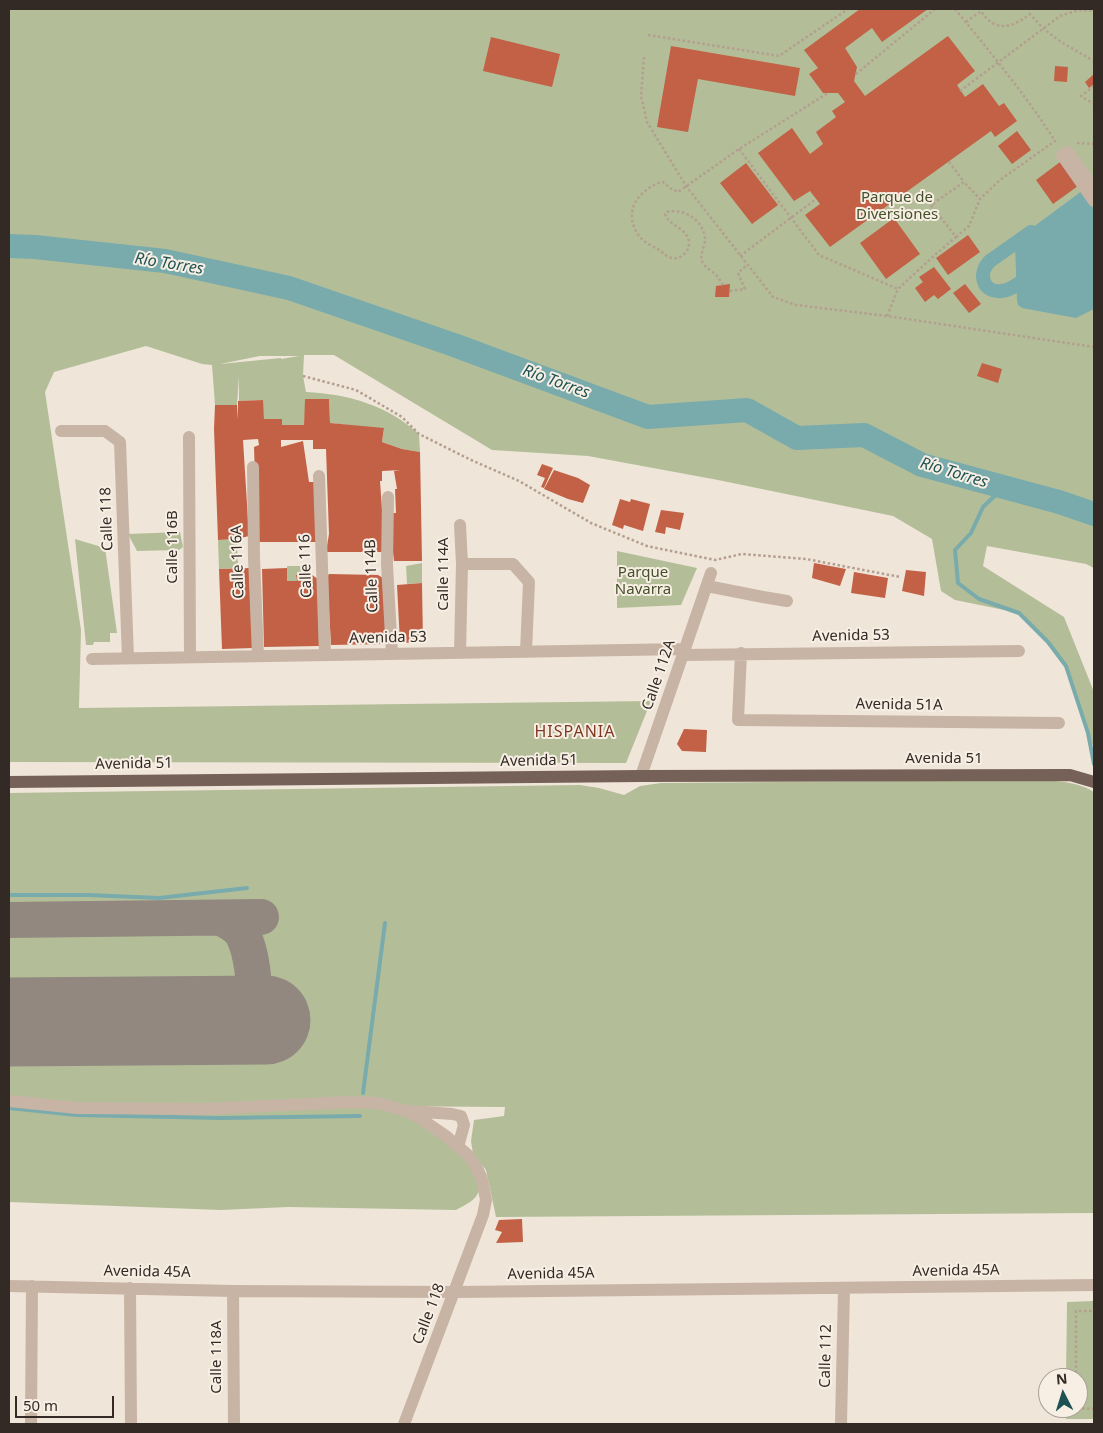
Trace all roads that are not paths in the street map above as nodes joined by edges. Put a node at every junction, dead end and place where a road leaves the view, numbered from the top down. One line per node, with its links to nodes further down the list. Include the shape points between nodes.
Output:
1 (1094, 188): 2 (street, via 1068,152 1062,156)
2 (1094, 200)
3 (61, 432): 20 (street, Calle 118, via 105,431 120,442)
4 (189, 437): 19 (street, Calle 116B)
5 (253, 467): 18 (street, Calle 116A)
6 (319, 476): 17 (street, Calle 116)
7 (388, 497): 16 (street, Calle 114B, via 387,565)
8 (460, 525): 9 (street, Calle 114A)
9 (462, 564): 12 (street, via 513,564 529,582); 14 (street, Calle 114A)
10 (787, 600): 13 (street, Calle 112A, via 763,597 709,579)
11 (1019, 651): 15 (street, Avenida 53)
12 (526, 652): 13 (street, Avenida 53); 14 (street, Avenida 53)
13 (684, 652): 15 (street, Avenida 53); 23 (street, Calle 112A)
14 (460, 653): 16 (street, Avenida 53)
15 (741, 653): 22 (street, Avenida 51A, via 738,720)
16 (392, 654): 17 (street, Avenida 53)
17 (325, 655): 18 (street, Avenida 53)
18 (258, 656): 19 (street, Avenida 53)
19 (190, 657): 20 (street, Avenida 53)
20 (128, 658): 21 (street, Avenida 53)
21 (92, 659)
22 (1059, 723)
23 (641, 776): 24 (main road, Avenida 51); 25 (main road, Avenida 51, via 1070,775)
24 (9, 782)
25 (1094, 782)
26 (9, 1101): 27 (street, via 77,1108 204,1109 349,1102 378,1103)
27 (408, 1111): 28 (street, Calle 118); 28 (street, via 461,1116 464,1125)
28 (458, 1147): 35 (street, Calle 118, via 477,1168 486,1200)
29 (1094, 1285): 33 (street, Avenida 45A)
30 (9, 1286): 31 (street, Avenida 45A)
31 (32, 1286): 32 (street, Avenida 45A); 36 (street)
32 (130, 1288): 34 (street, Avenida 45A); 37 (street)
33 (844, 1288): 35 (street, Avenida 45A); 40 (street, Calle 112)
34 (233, 1290): 35 (street, Avenida 45A); 38 (street, Calle 118A)
35 (455, 1292): 39 (street, Calle 118)
36 (31, 1424)
37 (130, 1424)
38 (234, 1424)
39 (404, 1424)
40 (841, 1424)

